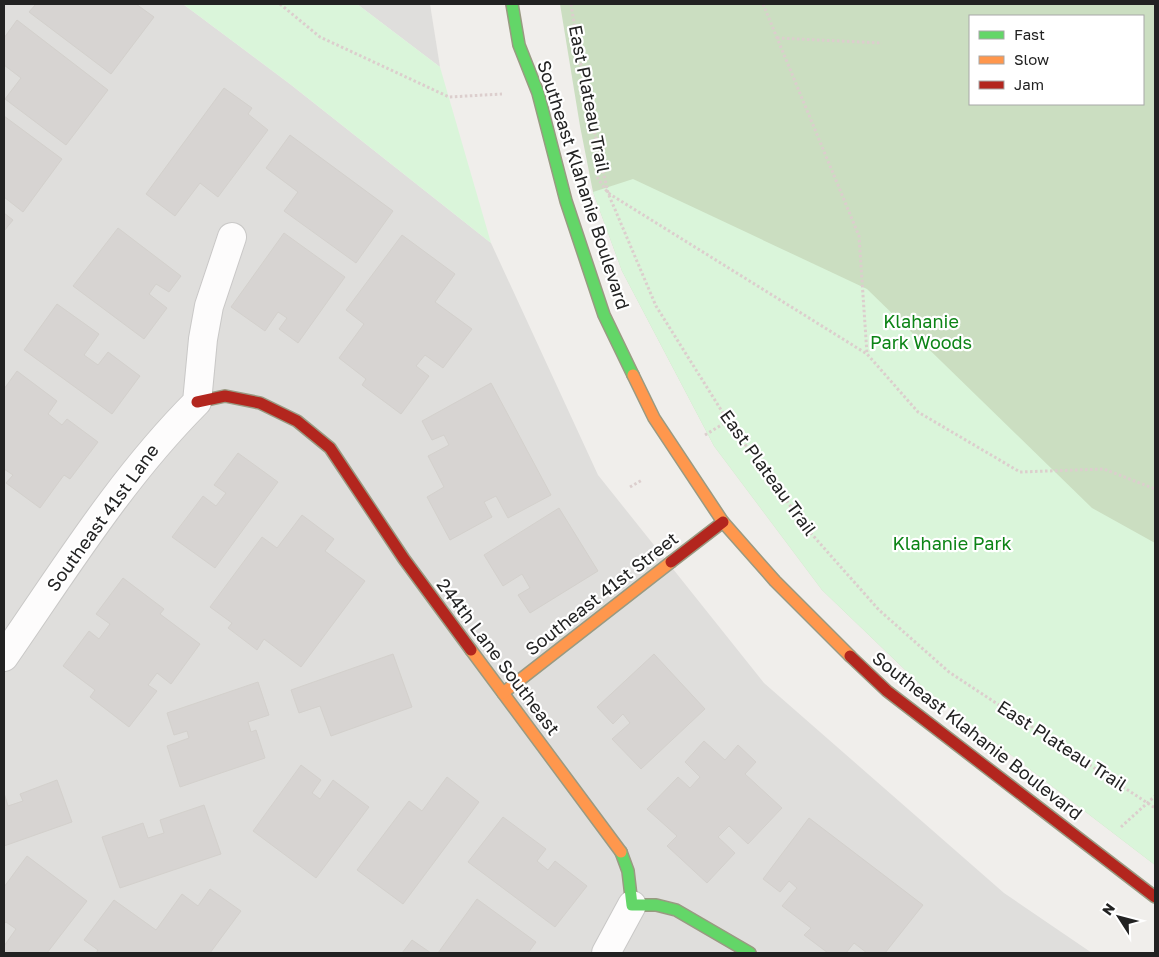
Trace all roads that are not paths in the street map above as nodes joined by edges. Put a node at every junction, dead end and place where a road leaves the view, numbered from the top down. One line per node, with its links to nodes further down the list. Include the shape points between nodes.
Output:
1 (512, 4): 4 (street, Southeast Klahanie Boulevard, via 519,45 538,93 566,201 604,315 654,418)
2 (232, 237): 3 (street, via 209,306)
3 (197, 402): 5 (street, Southeast 41st Lane, via 116,495); 6 (street, 244th Lane Southeast, via 224,396 260,404 297,421 330,448 404,559)
4 (723, 522): 6 (street, Southeast 41st Street); 7 (street, Southeast Klahanie Boulevard, via 835,643 887,691)
5 (4, 657)
6 (503, 693): 8 (street, 244th Lane Southeast, via 618,848 628,871)
7 (1155, 897)
8 (632, 905): 9 (street); 10 (street, via 656,905 676,910)
9 (606, 953)
10 (750, 953)

